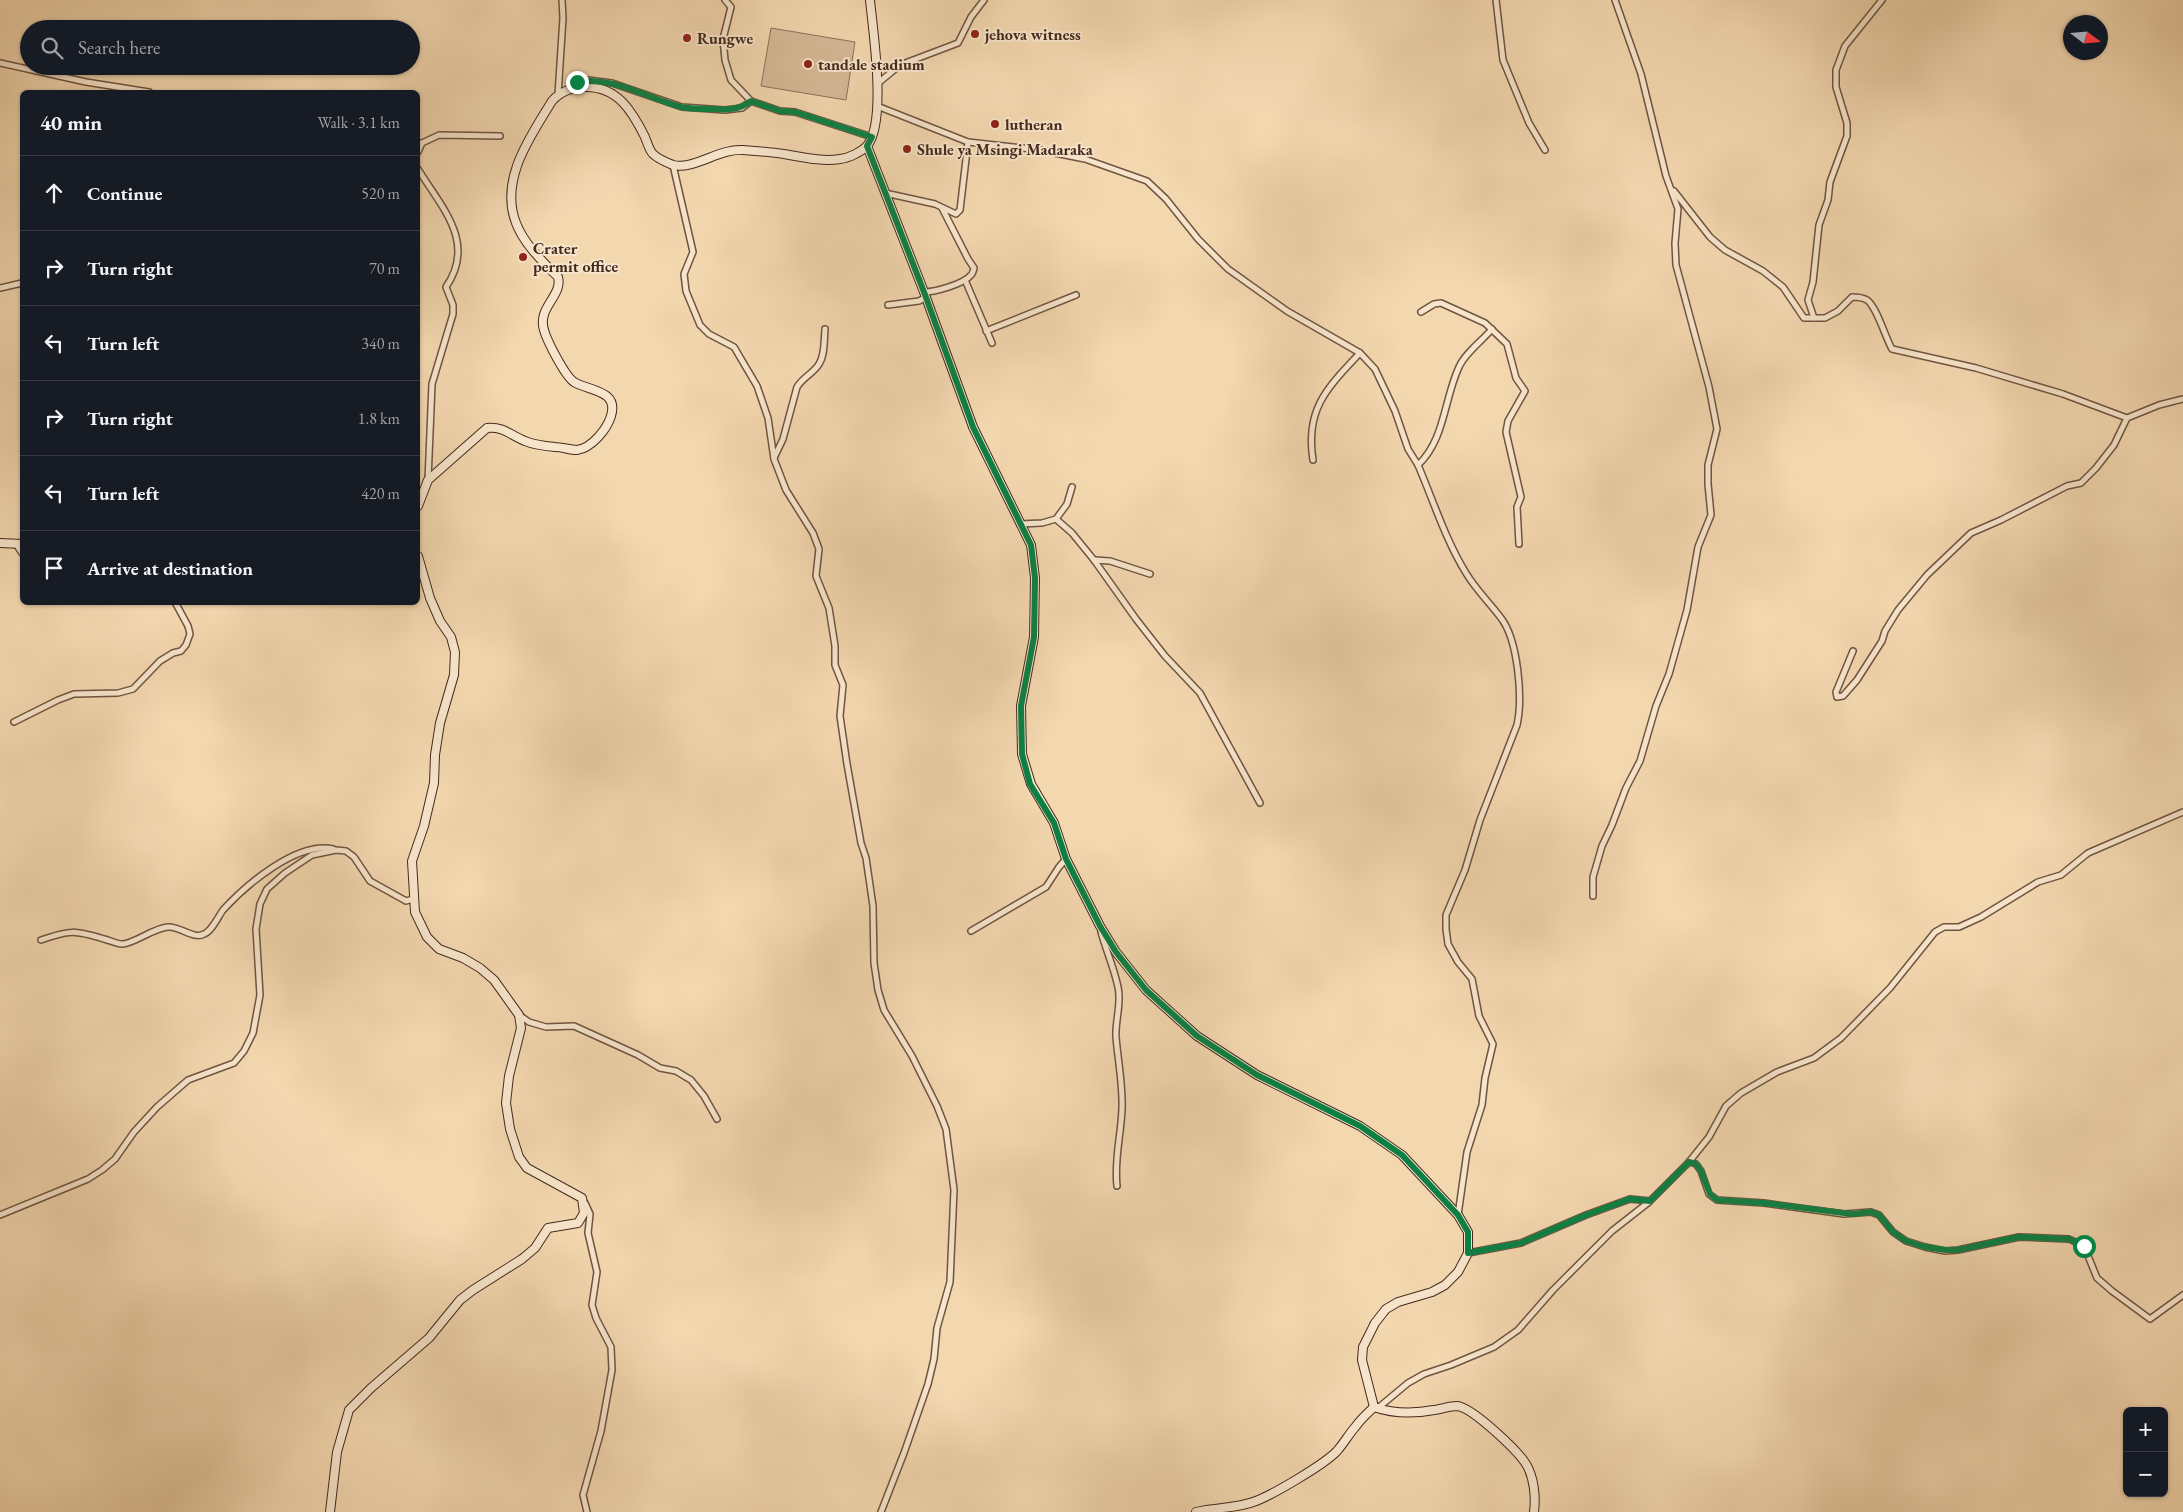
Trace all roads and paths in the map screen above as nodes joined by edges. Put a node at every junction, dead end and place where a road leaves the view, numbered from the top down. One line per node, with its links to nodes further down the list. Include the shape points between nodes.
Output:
1 (562, 0): 14 (street)
2 (725, 0): 15 (street, via 731,7 722,39 725,60 731,80)
3 (870, 0): 11 (street)
4 (984, 0): 11 (street, via 958,43 900,65)
5 (1496, 0): 22 (street, via 1503,60 1529,124)
6 (1615, 0): 25 (street, via 1641,74)
7 (1882, 0): 35 (street, via 1845,46 1836,70 1836,87 1847,123 1847,136 1819,225 1808,300)
8 (0, 63): 9 (street)
9 (20, 67)
10 (54, 75): 13 (street)
11 (877, 84): 16 (street)
12 (571, 88): 14 (street); 15 (street, via 577,82 588,80 612,83 682,108 725,110 742,108); 23 (street, via 598,88 611,92 634,116 654,155)
13 (136, 90)
14 (558, 95): 46 (street, via 522,152 513,183 512,201 516,222 532,250 558,277 558,289 545,309 544,329 565,371 574,382 606,395 612,405 611,416 594,442 578,450 534,445 504,429 487,428)
15 (751, 101): 18 (street)
16 (877, 106): 18 (street); 19 (street)
17 (500, 136): 20 (street, via 439,135)
18 (872, 137): 21 (street)
19 (968, 142): 27 (street, via 960,210 956,214); 40 (street, via 1085,159 1147,181 1228,269 1287,311)
20 (420, 143)
21 (867, 146): 23 (street, via 841,159 818,160 740,150 684,166); 26 (street)
22 (1545, 150)
23 (673, 165): 43 (street, via 693,252 684,274 686,291 700,325 709,334 734,347 757,386 768,418)
24 (420, 173): 46 (street, via 455,228 458,243 457,263 446,287 453,314 432,384)
25 (1672, 189): 35 (street, via 1710,237 1783,287 1804,318); 64 (street, via 1678,209 1676,265 1717,429 1708,465 1711,514 1698,547 1687,610 1669,674 1640,761 1602,846 1593,877)
26 (885, 193): 27 (street); 31 (street)
27 (942, 207): 28 (street, via 974,268 972,275)
28 (965, 280): 31 (street); 38 (street)
29 (20, 283): 30 (street)
30 (0, 288)
31 (925, 295): 33 (street, via 919,301); 50 (street, via 973,427)
32 (1076, 295): 38 (street)
33 (888, 305)
34 (1421, 312): 37 (street, via 1441,303 1486,323)
35 (1814, 318): 42 (street, via 1825,318 1838,311 1852,297 1862,298 1869,301 1875,311 1892,349 1976,368 2063,394)
36 (825, 329): 43 (street, via 819,365 797,387)
37 (1492, 329): 45 (street, via 1460,364 1436,440 1429,455); 53 (street, via 1507,344 1516,378 1525,391 1508,421 1506,432 1521,497 1517,507)
38 (986, 331): 39 (street)
39 (992, 343)
40 (1360, 353): 44 (street, via 1316,406 1310,435); 45 (street, via 1375,368 1408,449)
41 (2183, 399): 42 (street)
42 (2127, 418): 58 (street, via 2114,445 2081,483 2067,486 1971,533 1927,575 1898,610 1857,680 1843,696 1837,697 1836,692)
43 (774, 459): 82 (street, via 786,490 819,548 816,576 829,608 835,665 843,685 840,716 873,906 878,990 884,1010 912,1056 946,1129 954,1190 950,1282 937,1328 934,1359 921,1408)
44 (1313, 460)
45 (1418, 465): 76 (street, via 1465,572 1512,636 1520,710 1505,761 1446,915 1448,944 1472,979 1479,1016 1492,1044 1482,1105 1467,1152)
46 (428, 480): 48 (street)
47 (1072, 487): 49 (street, via 1067,504)
48 (420, 501)
49 (1056, 520): 50 (street); 54 (street, via 1072,533)
50 (1020, 524): 63 (street, via 1031,545 1035,578 1034,637 1021,706 1022,754 1030,784 1054,823)
51 (0, 543): 52 (street)
52 (19, 544)
53 (1519, 544)
54 (1094, 560): 56 (street, via 1110,561); 60 (street, via 1165,656 1200,693)
55 (420, 563): 65 (street, via 430,598 451,637 455,652 454,675 440,723 434,783 412,861)
56 (1150, 574)
57 (177, 605): 59 (street, via 190,634 186,645 182,651 160,661 133,689 118,693 74,694)
58 (1853, 651)
59 (14, 722)
60 (1260, 802)
61 (2183, 812): 71 (street, via 2088,853 2061,875 2038,882 1981,917 1959,927 1944,927 1935,932 1890,988 1841,1038 1814,1058 1777,1072 1741,1093 1726,1106 1709,1137)
62 (336, 850): 65 (street, via 346,851 354,857 370,881 380,888 406,901); 68 (street, via 312,849 270,870 241,892 205,934 196,936 168,927 122,944 79,931 67,931); 75 (street, via 312,855 267,889 260,904 256,929 260,995 253,1033 234,1063 188,1080 157,1107 102,1170 88,1179)
63 (1066, 859): 66 (street); 67 (street, via 1046,887)
64 (1593, 896)
65 (413, 899): 69 (street, via 427,937 439,949 480,968 494,980)
66 (1100, 926): 72 (street, via 1120,999 1116,1035 1122,1110 1115,1167); 76 (street, via 1146,990 1197,1036 1257,1075 1360,1126 1402,1155)
67 (971, 931)
68 (41, 940)
69 (519, 1015): 70 (street, via 546,1028 574,1026 660,1068 676,1071 691,1080); 73 (street, via 521,1028 506,1103 519,1157 527,1168)
70 (717, 1119)
71 (1689, 1162): 74 (street); 78 (street, via 1696,1164 1710,1194 1717,1200 1852,1214 1871,1212 1879,1215 1893,1232 1906,1241 1925,1247 1958,1250 2019,1237 2069,1239 2084,1246 2097,1278 2150,1319)
72 (1117, 1186)
73 (582, 1198): 80 (street, via 584,1213 578,1222 548,1228 535,1248 522,1259 460,1300 429,1338 349,1410 337,1452); 81 (street, via 590,1214 588,1232 597,1272 592,1305 611,1347 612,1370 601,1431 583,1495)
74 (1650, 1201): 77 (street, via 1630,1199 1521,1243); 79 (street, via 1612,1231 1518,1330 1494,1347 1424,1374)
75 (0, 1215)
76 (1458, 1215): 77 (street, via 1468,1232)
77 (1468, 1253): 79 (street, via 1458,1272 1445,1286 1398,1302 1386,1309 1375,1323 1363,1347 1362,1360)
78 (2183, 1295)
79 (1376, 1407): 83 (street, via 1357,1424 1337,1451 1277,1490 1256,1501); 84 (street, via 1390,1412 1413,1413 1456,1406 1469,1410 1526,1463 1532,1477)
80 (330, 1512)
81 (587, 1512)
82 (881, 1512)
83 (1196, 1512)
84 (1534, 1512)

